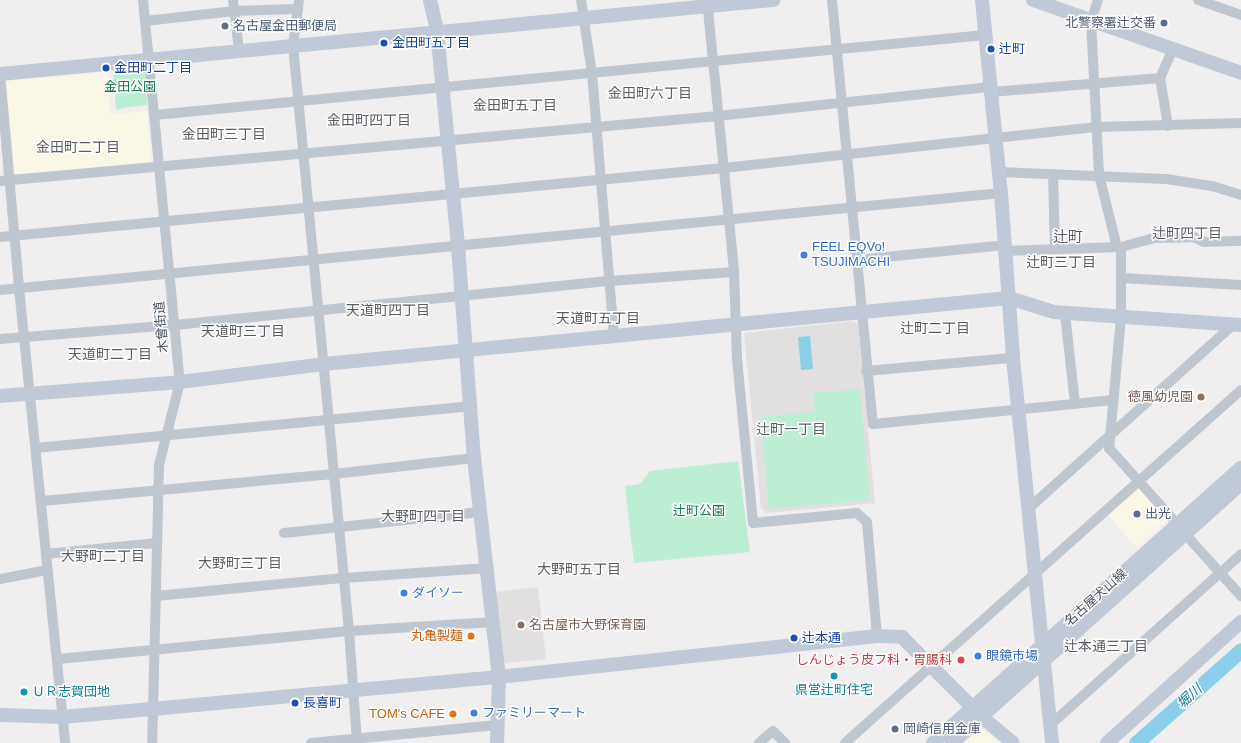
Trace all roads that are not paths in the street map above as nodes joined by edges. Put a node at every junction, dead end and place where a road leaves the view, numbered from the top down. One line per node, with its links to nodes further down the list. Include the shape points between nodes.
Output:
1 (143, 0): 16 (street, 木曾街道)
2 (233, 0): 13 (street)
3 (430, 0): 18 (street)
4 (581, 0): 15 (street)
5 (773, 0): 11 (street)
6 (832, 0): 23 (street)
7 (982, 0): 19 (street)
8 (1033, 0): 17 (street)
9 (1098, 0): 17 (street)
10 (1198, 0): 14 (street)
11 (707, 3): 15 (street); 25 (street)
12 (299, 5): 13 (street); 20 (street)
13 (234, 10): 16 (street); 22 (street)
14 (1241, 15)
15 (585, 17): 18 (street); 28 (street)
16 (145, 21): 24 (street, 木曾街道)
17 (1091, 21): 21 (street); 30 (street)
18 (437, 31): 20 (street); 31 (street)
19 (985, 36): 23 (street); 32 (street)
20 (293, 45): 22 (street); 34 (street)
21 (1172, 49): 26 (street); 29 (street)
22 (239, 50): 24 (street)
23 (837, 51): 25 (street); 33 (street)
24 (149, 59): 27 (street); 35 (street, 木曾街道)
25 (713, 63): 28 (street); 36 (street)
26 (1241, 73)
27 (0, 74): 41 (street)
28 (592, 74): 31 (street); 38 (street)
29 (1160, 78): 30 (street); 40 (street)
30 (1095, 83): 32 (street); 39 (street)
31 (442, 87): 34 (street); 43 (street)
32 (990, 90): 33 (street); 42 (street)
33 (840, 101): 36 (street); 44 (street)
34 (299, 102): 35 (street); 45 (street)
35 (155, 116): 46 (street, 木曾街道)
36 (718, 116): 38 (street); 47 (street)
37 (1241, 123): 40 (street)
38 (597, 126): 43 (street); 51 (street)
39 (1097, 126): 40 (street); 42 (street); 50 (street)
40 (1168, 126)
41 (2, 128): 52 (street)
42 (994, 139): 44 (street); 48 (street)
43 (447, 140): 45 (street); 53 (street)
44 (846, 154): 47 (street); 56 (street)
45 (304, 155): 46 (street); 57 (street)
46 (160, 168): 52 (street); 59 (street, 木曾街道)
47 (724, 168): 51 (street); 58 (street)
48 (999, 172): 49 (street); 54 (street)
49 (1052, 174): 50 (street); 67 (street)
50 (1099, 175): 55 (street, via 1166,179 1212,186); 65 (street)
51 (601, 179): 53 (street); 60 (street)
52 (5, 180): 61 (street)
53 (452, 193): 57 (street); 64 (street)
54 (1001, 193): 56 (street); 66 (street)
55 (1241, 195)
56 (851, 207): 58 (street); 69 (street)
57 (309, 208): 59 (street); 68 (street)
58 (729, 219): 60 (street); 71 (street)
59 (166, 220): 61 (street); 70 (street, 木曾街道)
60 (607, 231): 64 (street); 73 (street)
61 (14, 236): 62 (street); 75 (street)
62 (0, 237)
63 (1241, 241): 65 (street, via 1204,242 1194,237 1155,238)
64 (458, 246): 68 (street); 77 (street)
65 (1119, 247): 67 (street); 72 (street)
66 (1004, 248): 67 (street); 69 (street); 78 (street)
67 (1055, 249)
68 (314, 259): 70 (street); 79 (street)
69 (856, 260): 80 (street)
70 (170, 272): 75 (street); 85 (street, 木曾街道)
71 (734, 272): 73 (street); 83 (street)
72 (1122, 278): 74 (street); 82 (street)
73 (610, 281): 77 (street); 87 (street)
74 (1241, 285)
75 (19, 288): 76 (street); 86 (street)
76 (0, 290)
77 (460, 295): 79 (street); 89 (street)
78 (1009, 298): 80 (street); 81 (street); 90 (street)
79 (318, 311): 85 (street); 91 (street)
80 (860, 312): 83 (street); 92 (street)
81 (1065, 314): 82 (street); 98 (street)
82 (1121, 317): 84 (street); 97 (street)
83 (736, 324): 87 (street); 131 (street, via 753,523 857,513 867,522)
84 (1237, 325): 102 (street)
85 (175, 326): 86 (street); 93 (street, 木曾街道)
86 (24, 337): 88 (street); 95 (street)
87 (614, 337): 89 (street)
88 (0, 339)
89 (465, 351): 91 (street); 99 (street)
90 (1013, 358): 92 (street); 100 (street)
91 (324, 364): 93 (street); 101 (street)
92 (866, 371): 100 (street, via 873,424)
93 (180, 382): 95 (street); 103 (street, 木曾街道)
94 (1241, 390): 108 (street)
95 (30, 393): 96 (street); 104 (street)
96 (0, 396)
97 (1113, 400): 98 (street); 102 (street)
98 (1075, 403): 100 (street)
99 (470, 406): 101 (street); 105 (street)
100 (1019, 409): 112 (street)
101 (329, 420): 103 (street); 107 (street)
102 (1109, 435): 108 (street, via 1109,448); 112 (street)
103 (166, 436): 104 (street); 110 (street, 木曾街道, via 160,465)
104 (36, 448): 111 (street)
105 (474, 458): 107 (street); 113 (street)
106 (1241, 468): 115 (street, 名古屋犬山線)
107 (334, 474): 110 (street); 114 (street)
108 (1138, 482): 115 (street); 123 (street)
109 (1241, 484): 115 (street, 名古屋犬山線)
110 (160, 489): 111 (street); 117 (street, 木曾街道)
111 (42, 501): 118 (street)
112 (1029, 508): 123 (street)
113 (480, 512): 114 (street); 120 (street)
114 (340, 526): 116 (street); 125 (street)
115 (1181, 529): 122 (street); 132 (street, 名古屋犬山線); 135 (street, 名古屋犬山線)
116 (284, 533)
117 (157, 543): 118 (street); 126 (street, 木曾街道)
118 (46, 554): 121 (street)
119 (1241, 554): 122 (street)
120 (488, 568): 125 (street); 128 (street)
121 (47, 570): 124 (street); 134 (street)
122 (1220, 572): 127 (street); 144 (street)
123 (1036, 573): 132 (street); 136 (street)
124 (0, 578)
125 (344, 578): 126 (street); 130 (street)
126 (156, 596): 133 (street, 木曾街道)
127 (1241, 596)
128 (494, 622): 130 (street); 137 (street)
129 (1241, 622): 157 (street)
130 (349, 631): 133 (street); 138 (street)
131 (877, 636): 136 (street, via 902,637); 137 (street)
132 (1043, 646): 135 (street); 140 (street, 名古屋犬山線)
133 (155, 649): 134 (street); 139 (street, 木曾街道)
134 (58, 659): 142 (street)
135 (1044, 662): 140 (street, 名古屋犬山線); 144 (street)
136 (931, 666): 140 (street); 152 (street)
137 (499, 677): 138 (street); 143 (street)
138 (353, 690): 139 (street); 145 (street)
139 (152, 709): 142 (street); 147 (street, 木曾街道)
140 (977, 712): 153 (street, 名古屋犬山線); 154 (street, 名古屋犬山線); 155 (street)
141 (0, 715): 142 (street)
142 (62, 717): 146 (street)
143 (497, 725): 145 (street); 149 (street)
144 (1050, 725): 156 (street)
145 (357, 741): 148 (street)
146 (65, 743)
147 (152, 743)
148 (311, 743)
149 (497, 743)
150 (759, 743): 151 (street, via 773,730)
151 (784, 743)
152 (845, 743)
153 (933, 743)
154 (952, 743)
155 (1013, 743)
156 (1052, 743)
157 (1107, 743)

